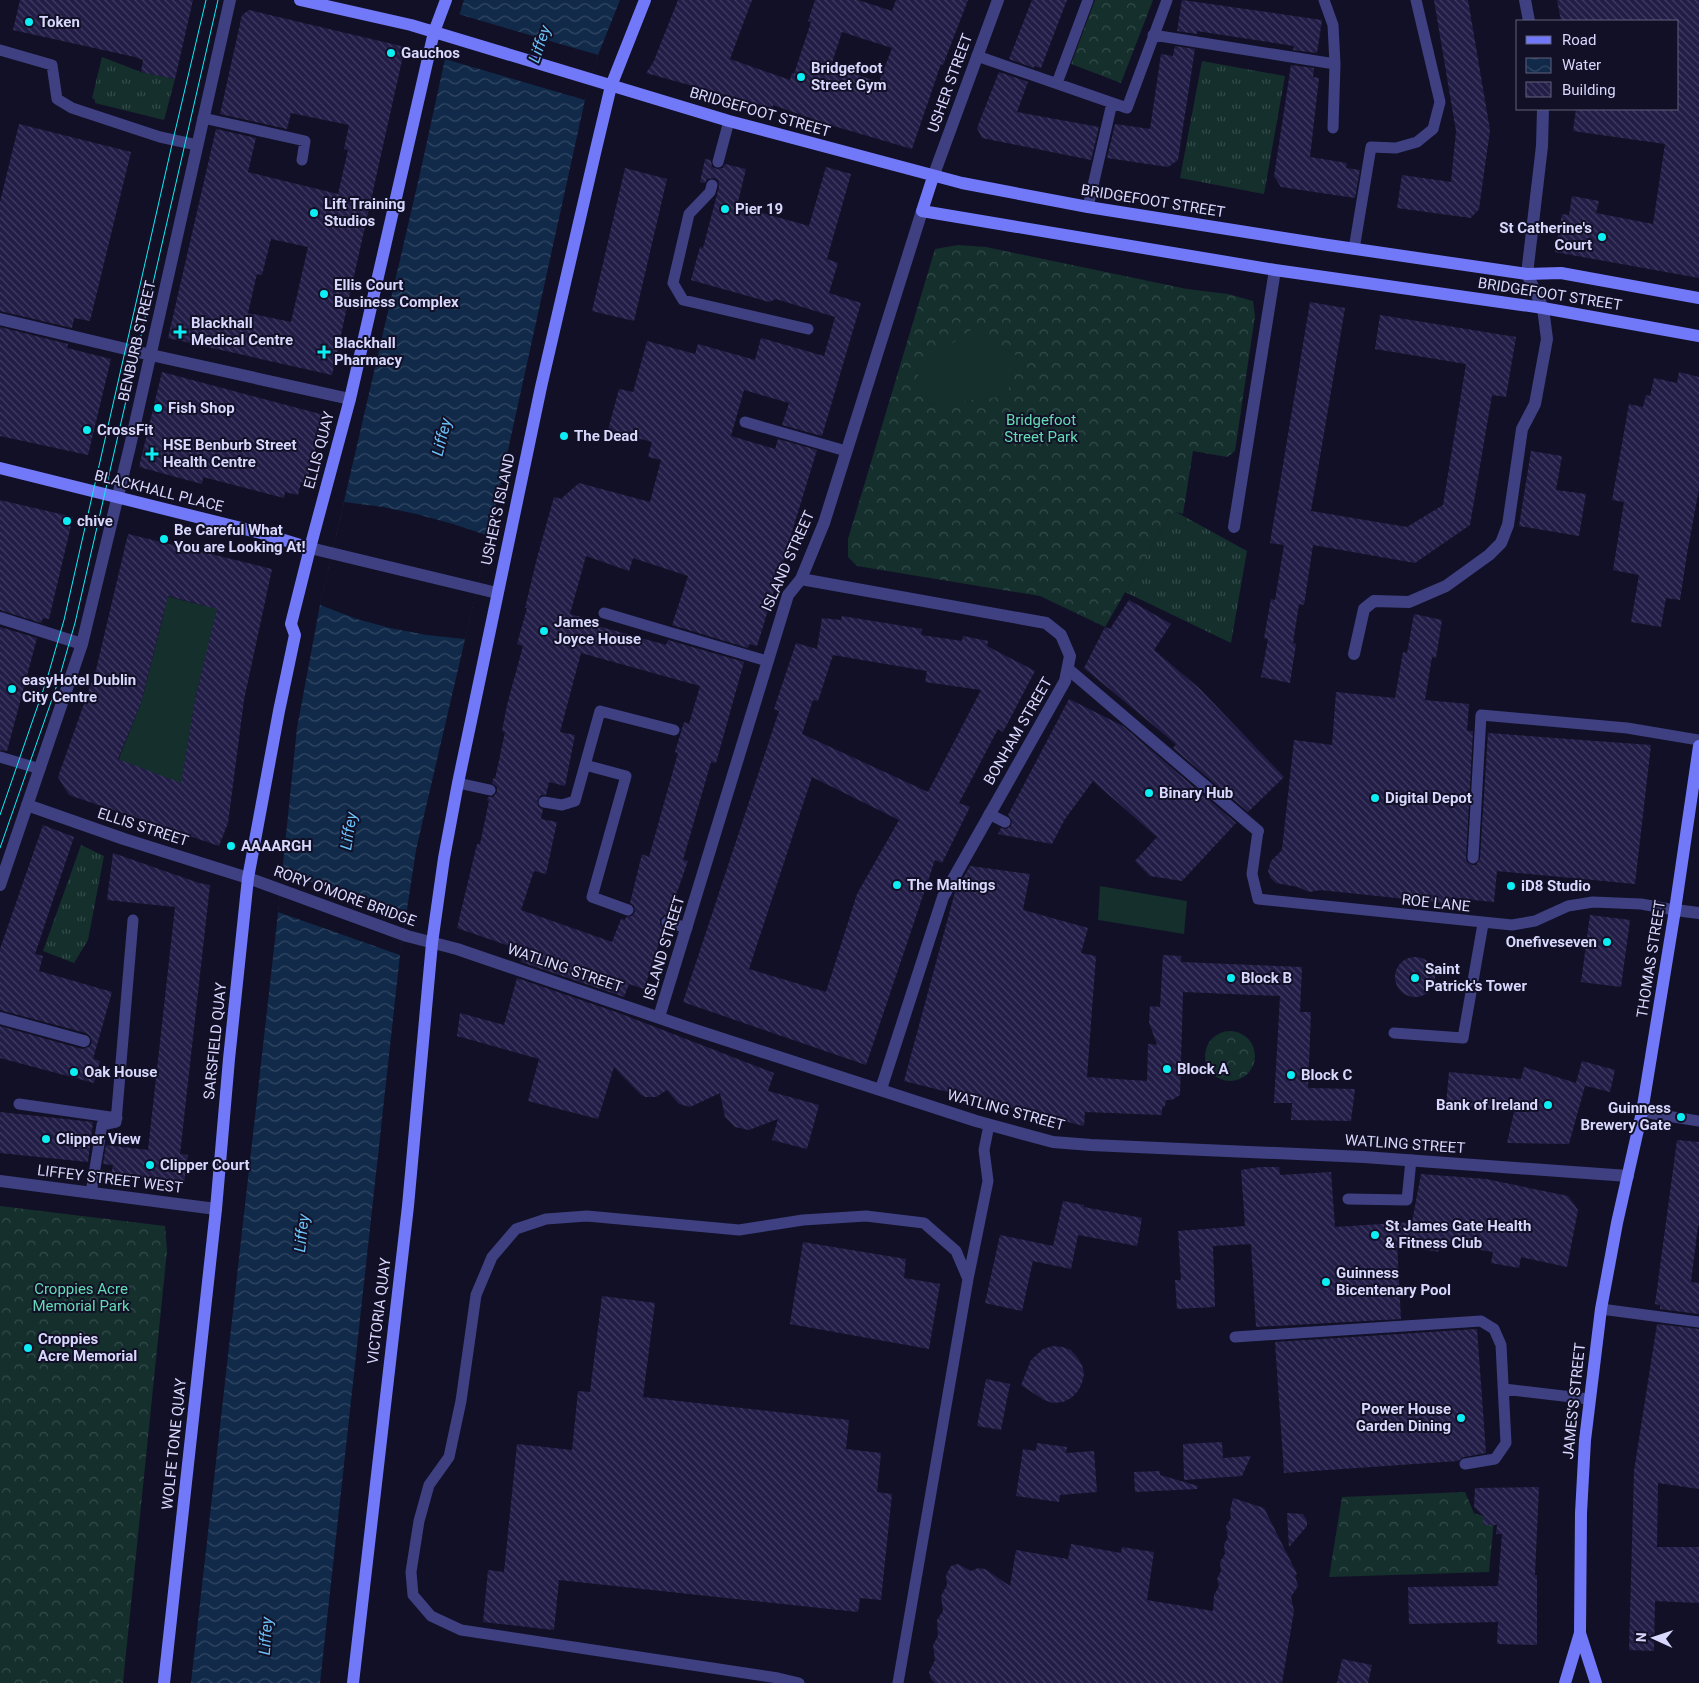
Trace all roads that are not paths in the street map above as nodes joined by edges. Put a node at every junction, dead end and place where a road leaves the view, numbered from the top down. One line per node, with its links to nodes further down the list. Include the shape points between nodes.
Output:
1 (230, 0): 21 (street, BENBURB STREET)
2 (300, 0): 12 (main road, BRIDGEFOOT STREET)
3 (446, 0): 12 (main road, ELLIS QUAY)
4 (645, 0): 18 (main road, USHER'S ISLAND)
5 (998, 0): 15 (street, USHER STREET)
6 (1088, 0): 17 (lane)
7 (1167, 0): 13 (lane)
8 (1324, 0): 16 (lane, via 1332,25)
9 (1416, 0): 31 (lane, via 1440,102 1433,129 1417,142 1396,148 1371,147)
10 (1525, 0): 11 (street)
11 (1529, 20)
12 (434, 32): 18 (main road, BRIDGEFOOT STREET); 40 (main road, ELLIS QUAY)
13 (1154, 35): 16 (lane); 19 (lane, via 1126,108)
14 (0, 50): 24 (lane, via 52,66 57,99 72,108 160,137)
15 (978, 56): 17 (lane); 27 (street, USHER STREET)
16 (1335, 64): 23 (lane)
17 (1057, 83): 19 (lane)
18 (610, 86): 22 (main road, BRIDGEFOOT STREET); 48 (main road, USHER'S ISLAND, via 540,387)
19 (1112, 103): 29 (lane)
20 (1543, 110): 33 (street, via 1542,146)
21 (203, 118): 24 (street, BENBURB STREET); 25 (lane, via 305,142)
22 (729, 121): 26 (lane); 27 (main road, BRIDGEFOOT STREET)
23 (1334, 128)
24 (197, 145): 39 (street, BENBURB STREET)
25 (302, 160)
26 (718, 162)
27 (933, 176): 29 (main road, BRIDGEFOOT STREET); 30 (main road, ISLAND STREET)
28 (712, 186): 37 (lane, via 690,214 673,283 683,300)
29 (1088, 207): 31 (main road, BRIDGEFOOT STREET)
30 (922, 211): 32 (main road, BRIDGEFOOT STREET); 42 (street, ISLAND STREET)
31 (1354, 249): 33 (main road, BRIDGEFOOT STREET)
32 (1275, 270): 35 (main road, BRIDGEFOOT STREET); 45 (street)
33 (1527, 274): 34 (main road, BRIDGEFOOT STREET, via 1561,273); 35 (street)
34 (1699, 298)
35 (1543, 308): 38 (main road, BRIDGEFOOT STREET); 52 (street, via 1547,339 1535,404 1522,429 1508,525 1501,543 1446,586 1409,602 1374,601 1364,609)
36 (0, 319): 39 (street)
37 (808, 328)
38 (1699, 336)
39 (150, 355): 40 (street); 44 (street, BENBURB STREET)
40 (350, 399): 46 (main road, ELLIS QUAY)
41 (745, 422): 42 (lane)
42 (846, 451): 47 (street, ISLAND STREET, via 824,523)
43 (0, 468): 44 (main road, BLACKHALL PLACE)
44 (118, 497): 46 (main road, BLACKHALL PLACE); 51 (street, BENBURB STREET)
45 (1234, 526)
46 (310, 548): 48 (street); 69 (main road, ELLIS QUAY, via 292,624 295,635)
47 (801, 579): 53 (street, ISLAND STREET, via 788,595); 54 (street, BONHAM STREET, via 1046,623 1061,634 1070,656)
48 (497, 593): 61 (main road, USHER'S ISLAND)
49 (604, 614): 53 (lane)
50 (0, 618): 51 (street)
51 (82, 644): 60 (street, BENBURB STREET)
52 (1354, 654)
53 (767, 661): 77 (street, ISLAND STREET)
54 (1068, 669): 65 (street, BONHAM STREET, via 1066,681); 67 (street)
55 (674, 730): 59 (lane, via 600,711)
56 (1699, 740): 68 (lane, via 1627,728 1481,716)
57 (1699, 746): 72 (main road, THOMAS STREET)
58 (0, 757): 60 (lane)
59 (585, 765): 63 (lane, via 575,801 562,805); 71 (lane, via 626,776 592,897)
60 (40, 769): 64 (street, BENBURB STREET)
61 (458, 783): 62 (lane); 78 (main road, USHER'S ISLAND)
62 (490, 790)
63 (544, 802)
64 (27, 804): 69 (street, ELLIS STREET); 70 (street, BENBURB STREET)
65 (989, 814): 66 (lane); 83 (street, BONHAM STREET, via 943,897)
66 (1005, 822)
67 (1258, 831): 76 (lane, ROE LANE, via 1252,874 1258,899)
68 (1473, 858)
69 (248, 878): 78 (street, RORY O'MORE BRIDGE, via 407,936); 94 (main road, SARSFIELD QUAY)
70 (0, 885)
71 (628, 910)
72 (1675, 910): 73 (street); 76 (lane, ROE LANE, via 1641,904 1593,902 1568,906 1535,922 1512,926); 85 (main road, THOMAS STREET)
73 (1699, 913)
74 (133, 920): 86 (lane)
75 (667, 922): 77 (lane)
76 (1484, 924): 81 (lane, via 1463,1038)
77 (687, 928): 79 (street, ISLAND STREET)
78 (432, 942): 79 (street, WATLING STREET); 104 (main road, VICTORIA QUAY, via 408,1206)
79 (659, 1017): 83 (street, WATLING STREET)
80 (0, 1018): 82 (street)
81 (1394, 1033)
82 (84, 1041)
83 (882, 1089): 88 (street, WATLING STREET)
84 (19, 1104): 86 (lane)
85 (1642, 1112): 87 (lane); 90 (main road, THOMAS STREET)
86 (117, 1118): 92 (lane, via 116,1122 102,1125)
87 (1699, 1121)
88 (989, 1125): 89 (street, WATLING STREET, via 1053,1142); 95 (lane, via 984,1150 988,1181)
89 (1411, 1160): 90 (street, WATLING STREET); 93 (lane, via 1407,1200)
90 (1628, 1176): 96 (main road, JAMES'S STREET)
91 (0, 1181): 92 (street, LIFFEY STREET WEST)
92 (92, 1193): 94 (street, LIFFEY STREET WEST)
93 (1348, 1199)
94 (216, 1208): 103 (main road, WOLFE TONE QUAY)
95 (968, 1279): 105 (lane, via 956,1251 924,1223 866,1216 803,1220 739,1230 587,1216 546,1219 516,1229 492,1257 476,1295 461,1401 449,1457 429,1485 411,1572 414,1595 431,1616 461,1630); 106 (lane)
96 (1601, 1309): 97 (lane); 100 (main road, JAMES'S STREET)
97 (1699, 1322)
98 (1236, 1337): 99 (lane, via 1481,1321 1494,1329 1501,1345)
99 (1504, 1389): 100 (lane); 101 (lane, via 1506,1443 1495,1459)
100 (1589, 1398): 102 (main road, JAMES'S STREET, via 1581,1513)
101 (1465, 1464)
102 (1580, 1633): 107 (main road, JAMES'S STREET); 108 (main road, JAMES'S STREET)
103 (164, 1683)
104 (353, 1683)
105 (799, 1683)
106 (898, 1683)
107 (1565, 1683)
108 (1599, 1683)

